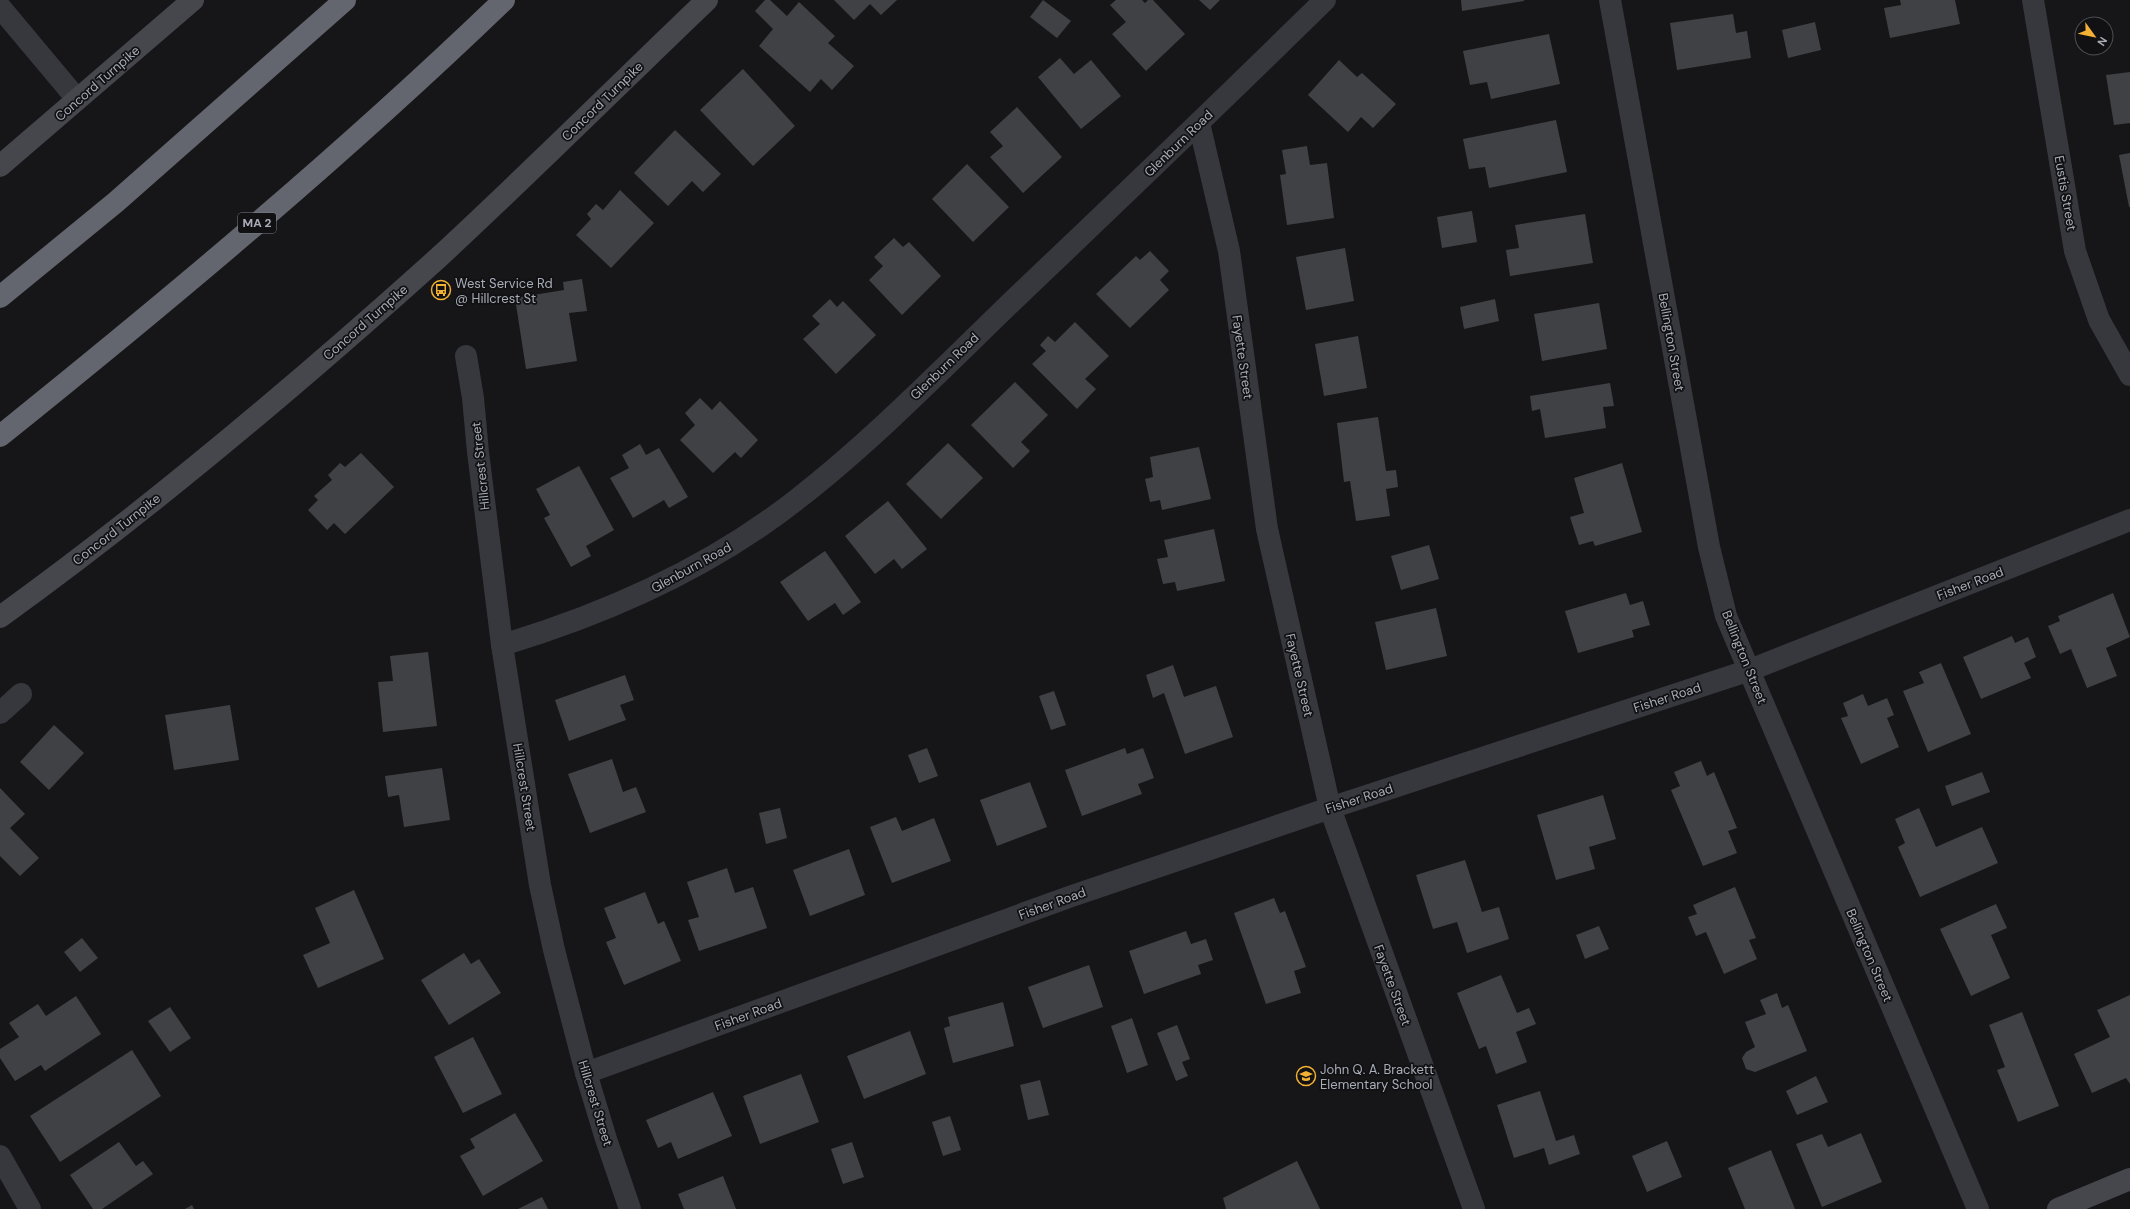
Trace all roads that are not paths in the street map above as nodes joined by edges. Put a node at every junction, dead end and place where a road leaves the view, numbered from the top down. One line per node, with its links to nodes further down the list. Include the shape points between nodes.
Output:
1 (193, 0): 9 (main road, Concord Turnpike)
2 (345, 0): 12 (highway, via 116,202)
3 (504, 0): 15 (highway, MA 2, via 282,201)
4 (707, 0): 17 (main road, Concord Turnpike, via 461,236 336,348 178,480)
5 (1325, 0): 10 (street, Glenburn Road)
6 (1610, 0): 19 (street, Bellington Street, via 1709,546 1726,616)
7 (2033, 0): 14 (street, Eustis Street, via 2076,251 2099,320)
8 (0, 7): 9 (street)
9 (77, 99): 11 (main road, Concord Turnpike)
10 (1199, 123): 18 (street, Glenburn Road, via 883,424 799,498 715,555 625,602); 22 (street, Fayette Street, via 1229,251 1267,529)
11 (0, 166)
12 (0, 297)
13 (466, 356): 18 (street, Hillcrest Street, via 474,398 478,452)
14 (2130, 375)
15 (0, 436)
16 (2130, 520): 19 (street, Fisher Road)
17 (0, 617)
18 (502, 645): 23 (street, Hillcrest Street, via 543,898)
19 (1750, 670): 22 (street, Fisher Road); 29 (street, Bellington Street)
20 (21, 694): 21 (street)
21 (0, 713)
22 (1330, 808): 23 (street, Fisher Road, via 1069,897); 28 (street, Fayette Street)
23 (586, 1073): 27 (street, Hillcrest Street)
24 (0, 1156): 26 (street)
25 (2130, 1179): 30 (main road)
26 (30, 1209)
27 (630, 1209)
28 (1474, 1209)
29 (1978, 1209)
30 (2058, 1209)

